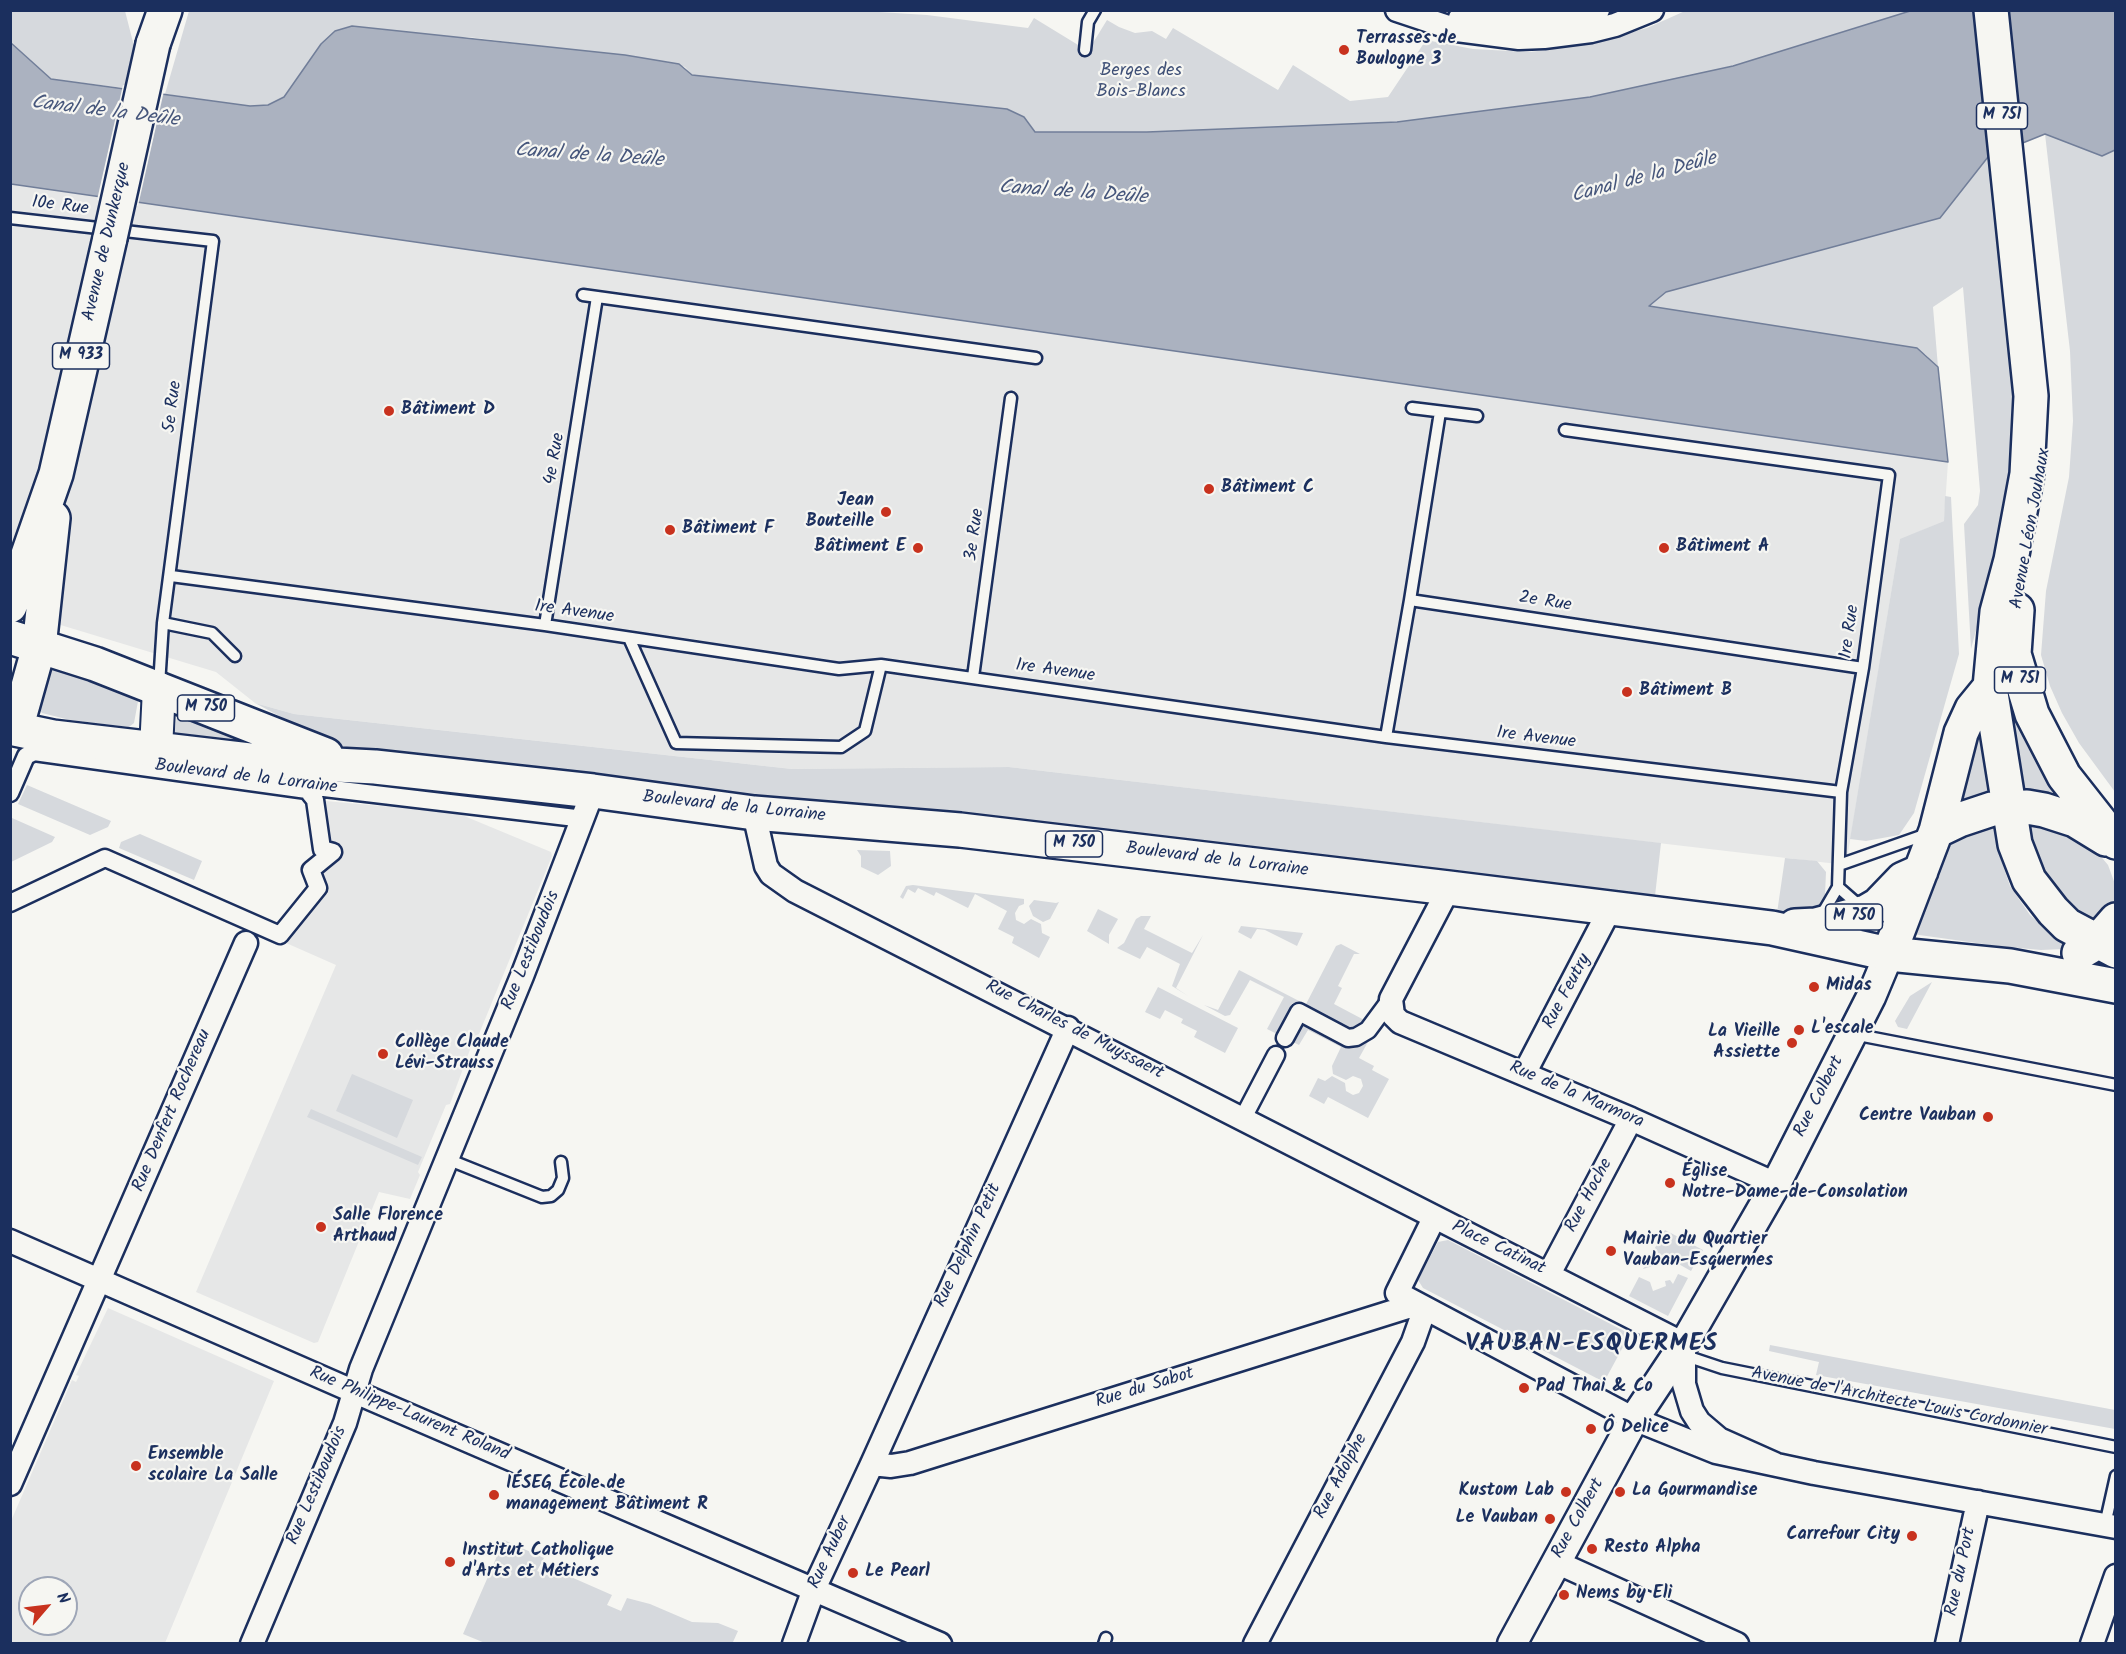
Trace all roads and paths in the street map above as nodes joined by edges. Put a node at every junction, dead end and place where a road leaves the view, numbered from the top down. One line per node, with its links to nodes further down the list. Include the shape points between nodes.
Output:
1 (165, 10): 20 (main road, Avenue de Dunkerque / M 933, bridge, via 153,44)
2 (1095, 10): 8 (lane, via 1088,22)
3 (1598, 10): 7 (street, via 1539,21)
4 (1652, 10): 7 (street, via 1615,25 1544,38 1471,32)
5 (1991, 10): 10 (main road, Avenue Léon Jouhaux / M 751)
6 (2009, 10): 10 (main road, Avenue Léon Jouhaux / M 751)
7 (1407, 14)
8 (1085, 50)
9 (10, 218): 11 (lane, 10e Rue)
10 (2022, 218): 32 (main road, Avenue Léon Jouhaux / M 751, via 2031,422 2022,502 1993,636); 45 (main road, Avenue Léon Jouhaux / M 751, via 2046,344 2050,412 2043,486 2017,612 2014,654 2024,692 2053,757)
11 (213, 241): 21 (lane, 5e Rue)
12 (584, 295): 13 (lane)
13 (597, 297): 14 (lane); 25 (lane, 4e Rue)
14 (1036, 358)
15 (1011, 398): 31 (lane, 3e Rue)
16 (1412, 408): 17 (lane)
17 (1440, 412): 18 (lane); 22 (lane)
18 (1477, 416)
19 (1565, 430): 30 (lane, 1re Rue, via 1889,475)
20 (56, 474): 23 (main road, Avenue de Dunkerque / M 933); 27 (main road, Avenue de Dunkerque / M 933, via 48,577)
21 (171, 576): 24 (lane, 5e Rue); 25 (lane, 1re Avenue)
22 (1410, 600): 30 (lane, 2e Rue); 35 (lane)
23 (10, 606)
24 (164, 622): 28 (lane, via 212,633); 33 (lane, 5e Rue)
25 (545, 625): 26 (lane, 1re Avenue)
26 (629, 638): 29 (lane, 1re Avenue, via 839,669); 29 (lane, via 676,743 841,747 865,731)
27 (25, 642): 33 (main road, Boulevard de la Lorraine / M 750); 34 (main road, M 933)
28 (235, 656)
29 (881, 665): 31 (lane, 1re Avenue)
30 (1863, 668): 39 (lane, 1re Rue)
31 (973, 677): 35 (lane, 1re Avenue)
32 (1990, 687): 42 (main road, Avenue Léon Jouhaux / M 751); 44 (main road, Rue Colbert / M 751, via 1972,709 1961,733)
33 (159, 689): 36 (main road, Boulevard de la Lorraine); 38 (main road, Boulevard de la Lorraine / M 750, via 308,750)
34 (12, 734): 36 (main road, Boulevard de la Lorraine / M 750)
35 (1386, 737): 39 (lane, 1re Avenue)
36 (156, 749): 38 (main road, Boulevard de la Lorraine / M 750, via 258,761)
37 (51, 753): 41 (street, Boulevard de la Lorraine, via 226,777)
38 (375, 767): 41 (main road, Boulevard de la Lorraine / M 750)
39 (1841, 792): 46 (lane)
40 (10, 793): 50 (street, via 26,756 34,752 307,790 315,800 322,849 333,852 311,870 318,888 280,935 105,858)
41 (588, 805): 43 (main road, Boulevard de la Lorraine / M 750); 69 (street, Rue Lestiboudois)
42 (2008, 807): 44 (main road, Avenue Léon Jouhaux, via 1977,813); 45 (main road, Avenue Léon Jouhaux, via 2059,814); 55 (main road, Avenue Léon Jouhaux / M 751, via 2015,844 2029,880 2052,911 2067,925)
43 (754, 813): 49 (main road, Boulevard de la Lorraine / M 750, via 950,829); 61 (street, Rue Charles de Muyssaert, via 766,866 800,902)
44 (1936, 831): 46 (lane); 47 (main road, Rue Colbert)
45 (2115, 843)
46 (1839, 865): 48 (lane)
47 (1921, 871): 52 (main road, Boulevard de la Lorraine / M 750, via 1903,879); 57 (main road, Rue Colbert)
48 (1838, 887): 52 (lane); 53 (lane)
49 (1449, 888): 51 (main road, Boulevard de la Lorraine / M 750); 60 (street)
50 (10, 903)
51 (1610, 909): 54 (main road, Boulevard de la Lorraine / M 750); 65 (street, Rue Feutry)
52 (1866, 912): 53 (main road, Boulevard de la Lorraine / M 750)
53 (1816, 925): 54 (main road, Boulevard de la Lorraine / M 750)
54 (1772, 928): 57 (main road, Boulevard de la Lorraine / M 750)
55 (2109, 938): 58 (main road, Boulevard de la Lorraine / M 751, via 2063,960)
56 (246, 943): 75 (street, Rue Denfert Rochereau)
57 (1889, 954): 58 (main road, Boulevard de la Lorraine / M 750); 62 (street, Rue Colbert)
58 (2010, 966): 59 (main road, Boulevard de la Lorraine / M 750)
59 (2115, 986)
60 (1391, 999): 63 (street, via 1368,1030 1356,1038 1348,1038 1299,1012); 65 (street, Rue de la Marmora, via 1393,1015 1400,1022)
61 (1068, 1028): 67 (street, Rue Charles de Muyssaert); 81 (street, Rue Delphin Petit)
62 (1852, 1034): 66 (lane); 71 (street, Rue Colbert)
63 (1285, 1038)
64 (1276, 1056): 67 (street)
65 (1524, 1074): 68 (street, Rue de la Marmora)
66 (2115, 1085)
67 (1243, 1118): 72 (street, Rue Charles de Muyssaert)
68 (1631, 1119): 71 (street, Rue de la Marmora); 74 (street, Rue Hoche)
69 (447, 1158): 70 (lane, via 542,1197 558,1190 563,1178); 78 (street, Rue Lestiboudois)
70 (561, 1162)
71 (1776, 1184): 77 (street, Rue Colbert)
72 (1434, 1218): 74 (street, Place Catinat); 76 (street, Place Catinat, via 1397,1293)
73 (10, 1241): 75 (street, Rue Philippe-Laurent Roland)
74 (1549, 1274): 77 (street, Place Catinat)
75 (100, 1280): 78 (street, Rue Philippe-Laurent Roland); 84 (street, Rue Denfert Rochereau)
76 (1421, 1306): 79 (street, Place Catinat); 81 (street, Rue du Sabot, via 910,1463); 93 (street, Rue Adolphe, via 1413,1342)
77 (1683, 1349): 79 (street, Rue Colbert); 80 (lane, Avenue de l'Architecte Louis Cordonnier, via 1722,1368); 82 (street, via 1687,1394 1699,1422 1719,1439)
78 (355, 1392): 89 (street, Rue Philippe-Laurent Roland); 90 (street, Rue Lestiboudois)
79 (1634, 1419): 82 (street, via 1698,1446); 87 (street, Rue Colbert)
80 (2115, 1447)
81 (872, 1464): 89 (street, Rue Auber)
82 (1775, 1464): 85 (street)
83 (2115, 1476): 86 (lane)
84 (10, 1484)
85 (1978, 1502): 86 (street); 96 (street, Rue du Port)
86 (2110, 1526)
87 (1556, 1562): 94 (street, Rue Colbert); 95 (street)
88 (2115, 1576): 97 (street)
89 (814, 1589): 91 (street, Rue Auber); 92 (street, Rue Philippe-Laurent Roland)
90 (252, 1644)
91 (794, 1644)
92 (940, 1644)
93 (1255, 1644)
94 (1512, 1644)
95 (1737, 1644)
96 (1947, 1644)
97 (2092, 1644)

